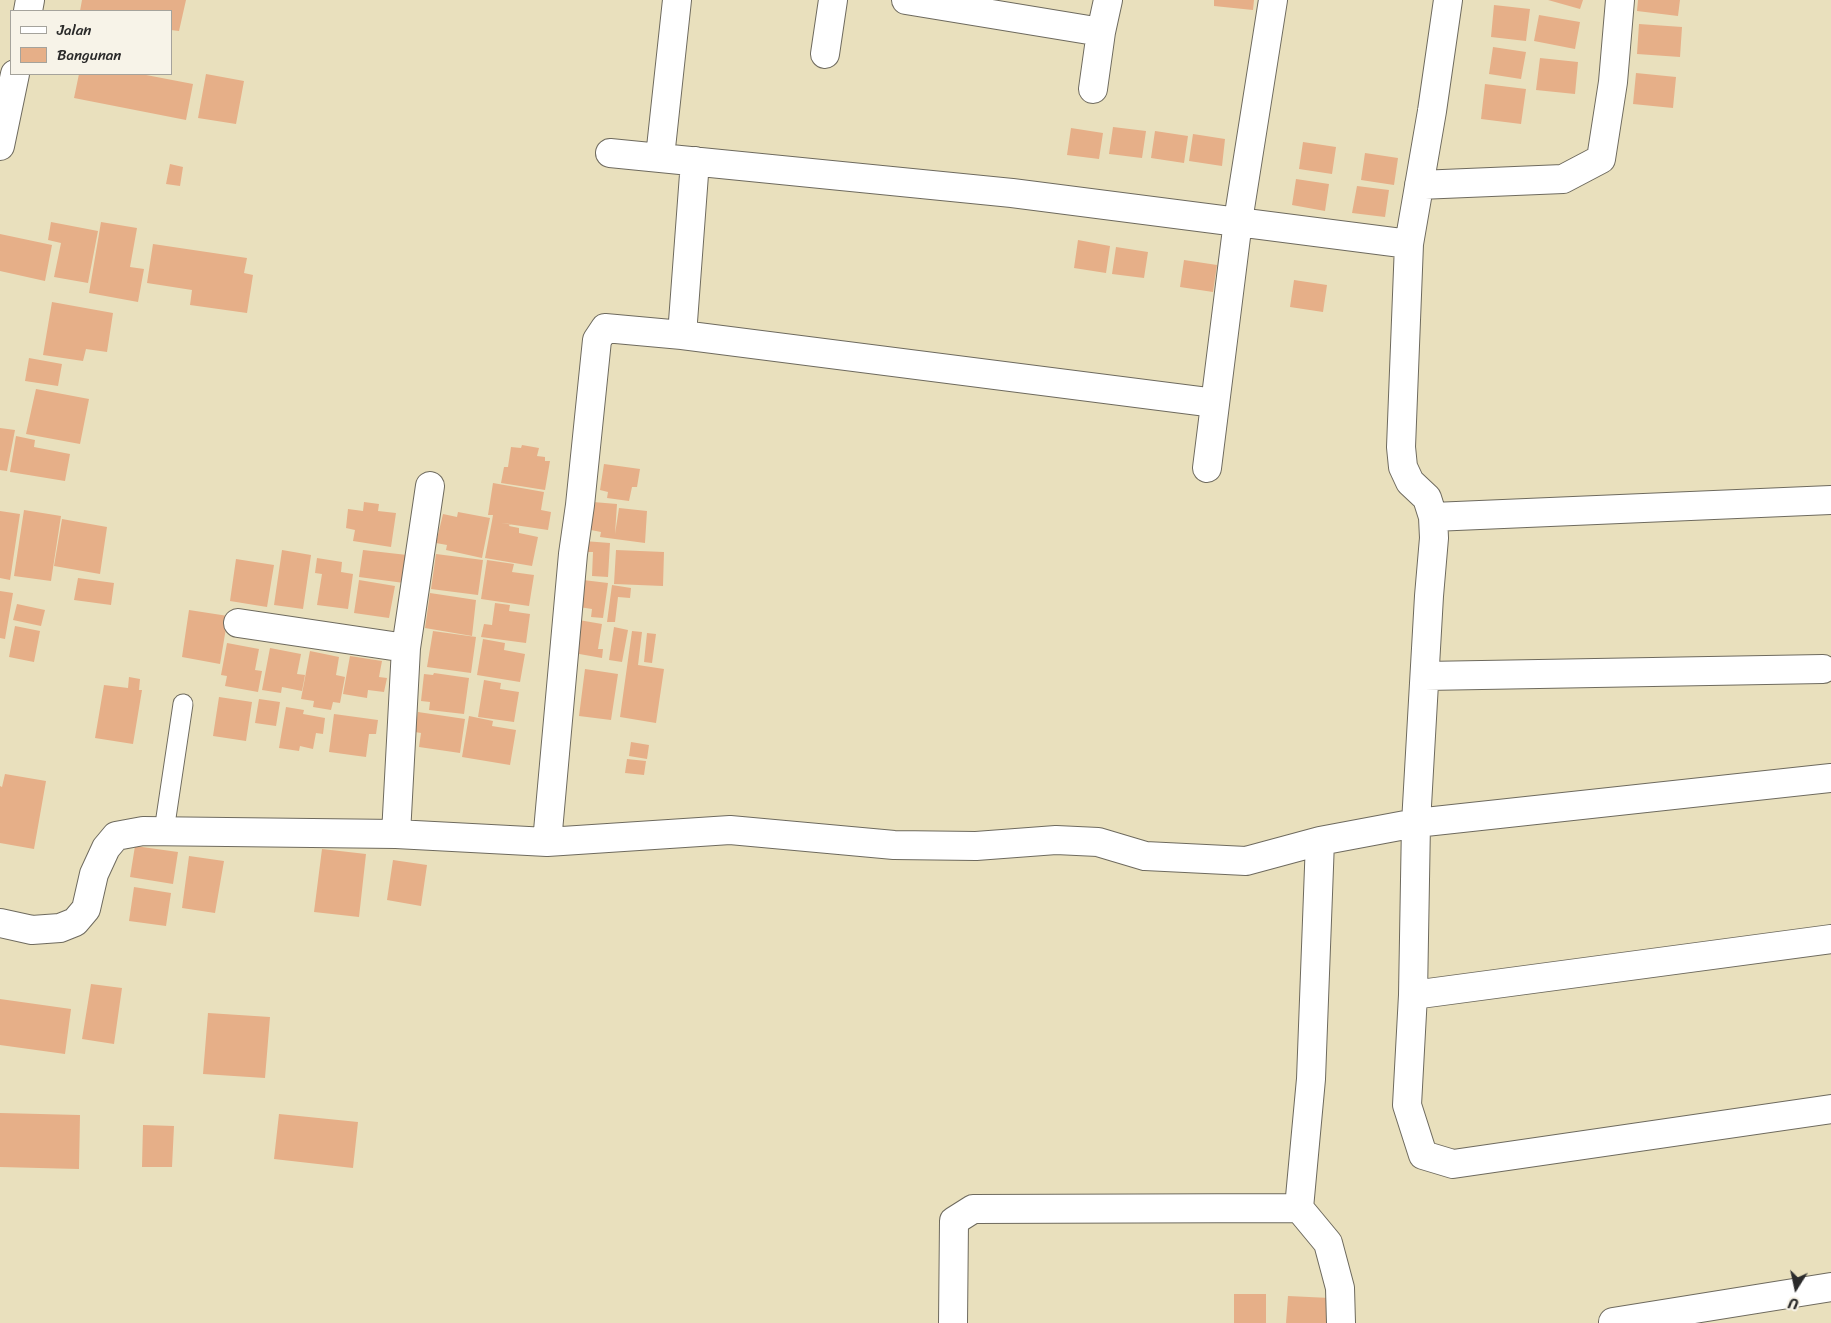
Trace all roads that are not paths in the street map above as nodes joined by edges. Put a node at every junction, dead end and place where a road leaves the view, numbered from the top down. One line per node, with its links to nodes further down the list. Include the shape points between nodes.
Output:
1 (677, 0): 15 (street)
2 (833, 0): 10 (street)
3 (906, 0): 8 (street)
4 (1108, 0): 9 (street)
5 (1273, 0): 18 (street)
6 (1448, 0): 17 (street)
7 (1620, 0): 17 (street, via 1613,82 1601,159 1563,179)
8 (933, 2): 9 (street)
9 (1101, 32): 12 (street)
10 (825, 54)
11 (15, 75): 13 (street)
12 (1093, 89)
13 (0, 146)
14 (610, 152): 15 (street)
15 (660, 157): 16 (street)
16 (695, 161): 18 (street, via 1012,193); 20 (street)
17 (1419, 185): 19 (street)
18 (1238, 221): 19 (street); 21 (street)
19 (1409, 244): 25 (street, via 1401,447 1403,467 1410,482 1427,498)
20 (682, 335): 21 (street); 36 (street, via 605,328 597,340 572,564)
21 (1215, 403): 22 (street)
22 (1207, 468)
23 (430, 486): 27 (street)
24 (1831, 500): 25 (street)
25 (1433, 517): 29 (street)
26 (238, 623): 27 (street)
27 (406, 648): 34 (street)
28 (1823, 669): 29 (street)
29 (1425, 676): 32 (street)
30 (183, 704): 33 (lane)
31 (1831, 778): 32 (street)
32 (1416, 823): 35 (street); 39 (street)
33 (164, 831): 34 (street); 37 (street, via 116,836 106,848 94,874 86,909 75,922 60,928 32,930)
34 (396, 834): 36 (street)
35 (1320, 841): 36 (street, via 1246,861 1145,856 1098,842 1056,840 976,846 894,845 730,830); 41 (street, via 1311,1079)
36 (547, 842)
37 (0, 922)
38 (1831, 939): 39 (street)
39 (1413, 995): 40 (street, via 1407,1104 1423,1155 1453,1164)
40 (1831, 1109)
41 (1299, 1208): 43 (street, via 973,1209 954,1221); 44 (street, via 1328,1244 1340,1288)
42 (1831, 1287): 45 (street)
43 (953, 1323)
44 (1341, 1323)
45 (1610, 1323)

